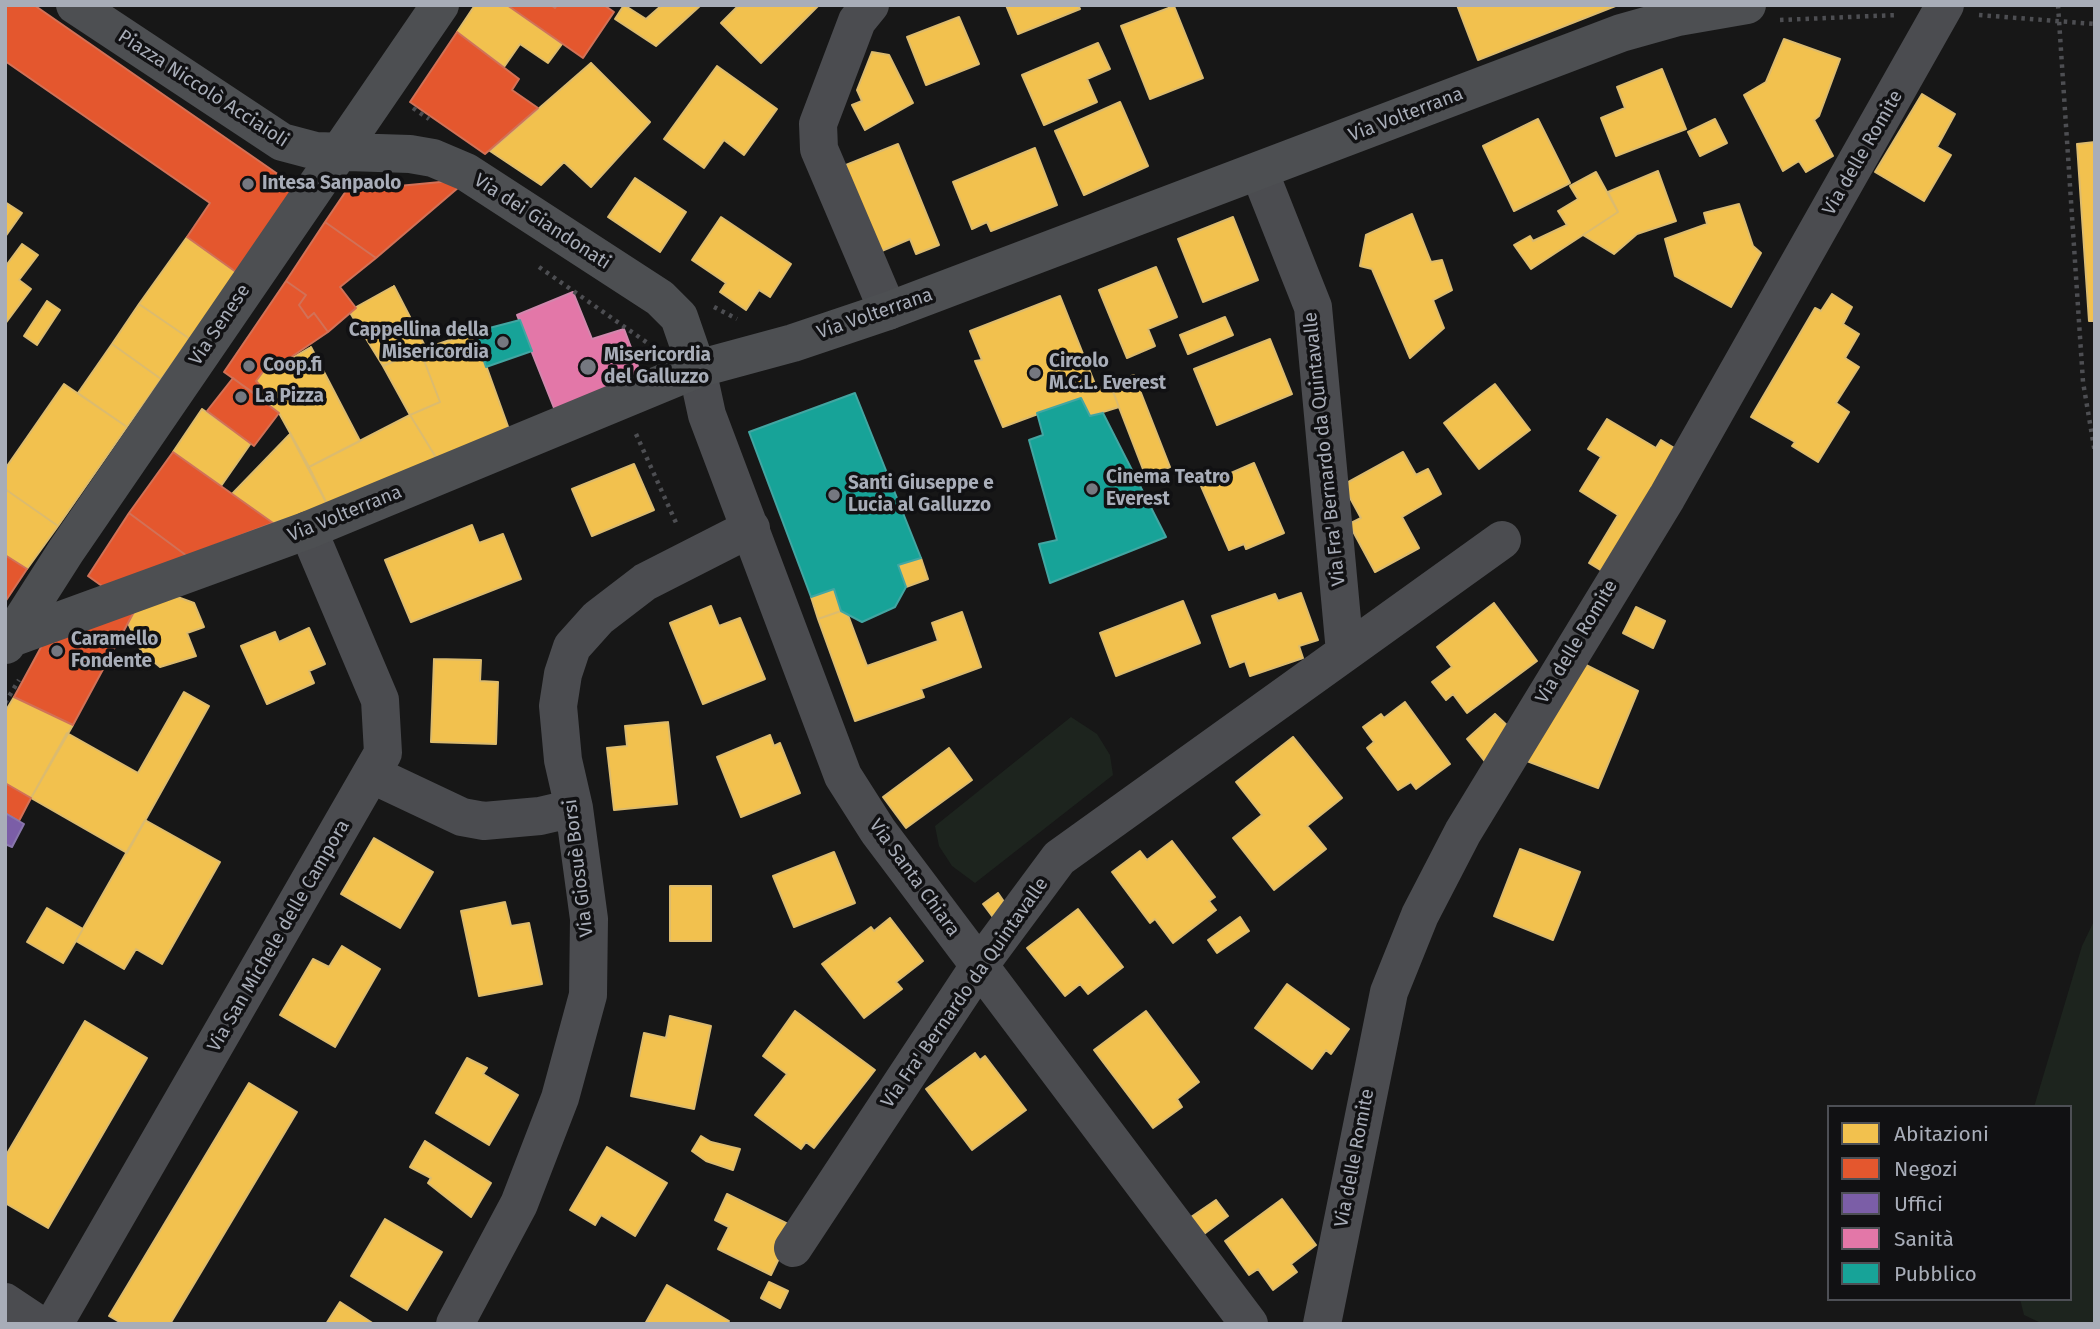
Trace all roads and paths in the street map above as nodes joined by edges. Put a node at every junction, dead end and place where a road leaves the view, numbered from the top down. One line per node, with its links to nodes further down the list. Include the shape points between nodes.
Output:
1 (75, 5): 9 (main road, Piazza Niccolò Acciaioli, via 282,142 316,151)
2 (440, 5): 9 (main road, Via Senese)
3 (870, 5): 12 (street, via 857,21 818,124 819,149)
4 (2058, 5): 7 (path)
5 (1944, 9): 6 (path); 7 (path); 32 (street, Via delle Romite, via 1667,498 1463,832 1420,915 1389,992)
6 (1761, 13): 10 (main road, Via Volterrana, via 1678,17 1621,33)
7 (2059, 20): 8 (path); 16 (path, via 2083,382)
8 (2095, 23)
9 (339, 151): 14 (main road, Via dei Giandonati, via 410,154 466,172 660,298 679,317); 21 (main road, Via Senese)
10 (1259, 171): 12 (main road, Via Volterrana); 22 (street, Via Fra' Bernardo da Quintavalle, via 1313,307)
11 (538, 266): 13 (path)
12 (888, 310): 14 (main road, Via Volterrana)
13 (653, 350)
14 (697, 369): 15 (main road, Via Volterrana); 17 (street, Via Santa Chiara, via 707,415)
15 (634, 395): 18 (main road, Via Volterrana); 20 (path, via 643,422 633,426)
16 (2095, 453)
17 (751, 528): 20 (street, Via Giosuè Borsi); 25 (street, Via Santa Chiara, via 843,776)
18 (308, 530): 21 (main road, Via Volterrana); 23 (street, Via San Michele delle Campora, via 380,700 383,753)
19 (1502, 540): 22 (street, Via Fra' Bernardo da Quintavalle)
20 (692, 558): 24 (street, Via Giosuè Borsi, via 645,582 598,618 572,647 558,706)
21 (7, 642)
22 (1345, 652): 25 (street, Via Fra' Bernardo da Quintavalle, via 1059,859)
23 (373, 775): 24 (street, via 463,817 484,821); 29 (street, Via San Michele delle Campora)
24 (574, 808): 30 (street, Via Giosuè Borsi, via 589,919 588,995 560,1098 519,1204)
25 (979, 967): 26 (street, Via Fra' Bernardo da Quintavalle); 31 (street, Via Santa Chiara)
26 (793, 1248)
27 (5, 1302): 28 (street)
28 (38, 1324)
29 (54, 1324)
30 (455, 1324)
31 (1249, 1324)
32 (1322, 1324)

